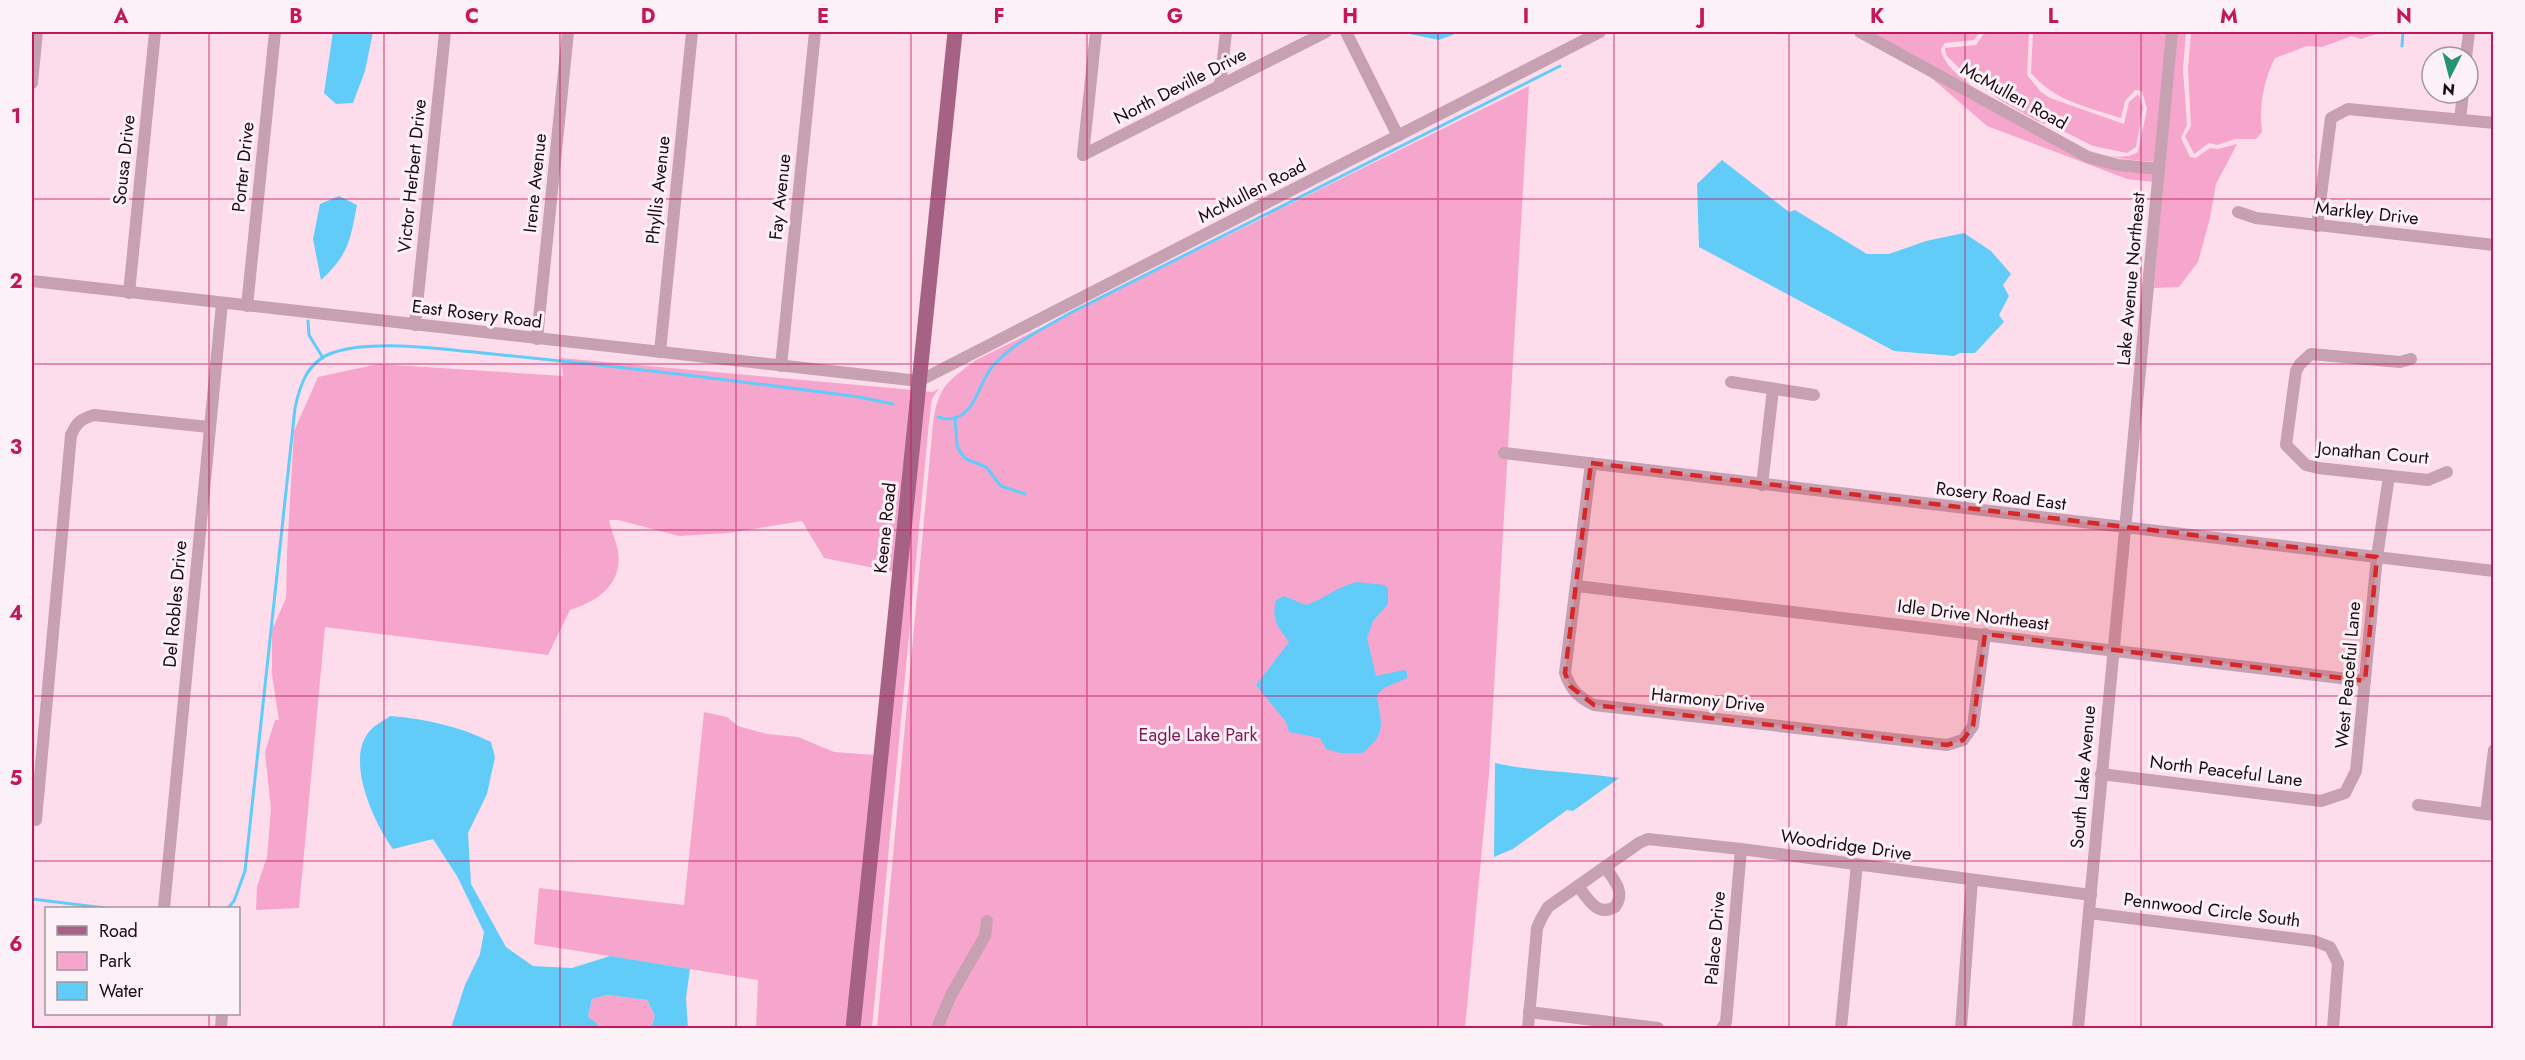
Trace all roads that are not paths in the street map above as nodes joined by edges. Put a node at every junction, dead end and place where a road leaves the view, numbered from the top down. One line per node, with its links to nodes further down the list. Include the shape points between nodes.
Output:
1 (37, 32): 16 (street)
2 (155, 32): 27 (street, Sousa Drive)
3 (275, 32): 29 (street, Porter Drive)
4 (445, 32): 30 (street, Victor Herbert Drive)
5 (568, 32): 31 (street, Irene Avenue)
6 (692, 32): 32 (street, Phyllis Avenue)
7 (815, 32): 34 (street, Fay Avenue)
8 (955, 32): 35 (main road, Keene Road)
9 (1096, 32): 17 (street, North Deville Drive, via 1083,155)
10 (1226, 32): 17 (street)
11 (1326, 32): 17 (street, North Deville Drive)
12 (1346, 32): 21 (street)
13 (1600, 32): 21 (street, McMullen Road)
14 (1860, 32): 22 (street, McMullen Road, via 2088,157)
15 (2172, 32): 22 (street, Lake Avenue Northeast)
16 (32, 83)
17 (1220, 86)
18 (2462, 105): 19 (street)
19 (2460, 120): 20 (street); 24 (street, via 2348,109 2331,118)
20 (2493, 123)
21 (1398, 136): 35 (street, McMullen Road)
22 (2159, 169): 45 (street, Lake Avenue Northeast)
23 (2238, 212): 24 (street, Markley Drive, via 2256,219)
24 (2317, 226): 25 (street, Markley Drive)
25 (2493, 245)
26 (32, 281): 27 (street, East Rosery Road)
27 (129, 293): 28 (street, East Rosery Road)
28 (222, 303): 29 (street, East Rosery Road); 39 (street, Del Robles Drive)
29 (246, 306): 30 (street, East Rosery Road)
30 (415, 325): 31 (street, East Rosery Road)
31 (537, 339): 32 (street, East Rosery Road)
32 (660, 352): 34 (street, East Rosery Road)
33 (2411, 359): 43 (street, Jonathan Court, via 2400,363 2312,354 2296,371 2286,445 2306,465)
34 (781, 366): 35 (street, East Rosery Road)
35 (919, 381): 68 (main road, Keene Road)
36 (1731, 382): 37 (street)
37 (1773, 388): 38 (street); 44 (street)
38 (1814, 395)
39 (209, 427): 57 (street, via 94,415 82,419 74,429); 64 (street, Del Robles Drive)
40 (1504, 453): 41 (street, Rosery Road East)
41 (1591, 463): 44 (street, Rosery Road East); 48 (street, Harmony Drive)
42 (2447, 472): 43 (street, Jonathan Court, via 2428,480)
43 (2389, 476): 46 (street, West Peaceful Lane)
44 (1761, 485): 45 (street, Rosery Road East)
45 (2125, 529): 46 (street, Rosery Road East); 50 (street, South Lake Avenue)
46 (2377, 558): 47 (street, Rosery Road East); 51 (street, West Peaceful Lane)
47 (2493, 571)
48 (1577, 586): 49 (street, Idle Drive Northeast); 49 (street, Harmony Drive, via 1565,673 1579,698 1594,705 1947,745 1963,740 1973,726)
49 (1985, 634): 50 (street, Idle Drive Northeast)
50 (2113, 649): 51 (street, Idle Drive Northeast); 53 (street, South Lake Avenue)
51 (2365, 681): 54 (street, West Peaceful Lane, via 2356,771)
52 (2493, 750): 56 (street)
53 (2101, 774): 54 (street, North Peaceful Lane, via 2321,801); 63 (street, South Lake Avenue)
54 (2345, 793)
55 (2418, 805): 56 (street)
56 (2489, 814)
57 (36, 820)
58 (1741, 849): 59 (street, Woodridge Drive); 60 (street, Woodridge Drive, via 1648,839); 72 (street, Palace Drive, via 1726,1022)
59 (1857, 864): 61 (street, Woodridge Drive); 73 (street)
60 (1605, 867): 62 (street, Woodridge Drive); 62 (street, via 1619,887 1621,896 1616,907 1593,907)
61 (1972, 880): 63 (street, Woodridge Drive); 74 (street)
62 (1578, 886): 67 (street, Woodridge Drive, via 1548,907 1537,928)
63 (2091, 895): 65 (street, South Lake Avenue)
64 (164, 907)
65 (2089, 913): 75 (street, South Lake Avenue); 76 (street, Pennwood Circle South, via 2314,941 2330,947 2338,963)
66 (987, 921): 69 (street, via 986,936 951,995)
67 (1529, 1012): 70 (street, Woodridge Drive); 71 (street)
68 (853, 1029)
69 (937, 1029)
70 (1528, 1029)
71 (1658, 1029)
72 (1722, 1029)
73 (1841, 1029)
74 (1961, 1029)
75 (2078, 1029)
76 (2333, 1029)

